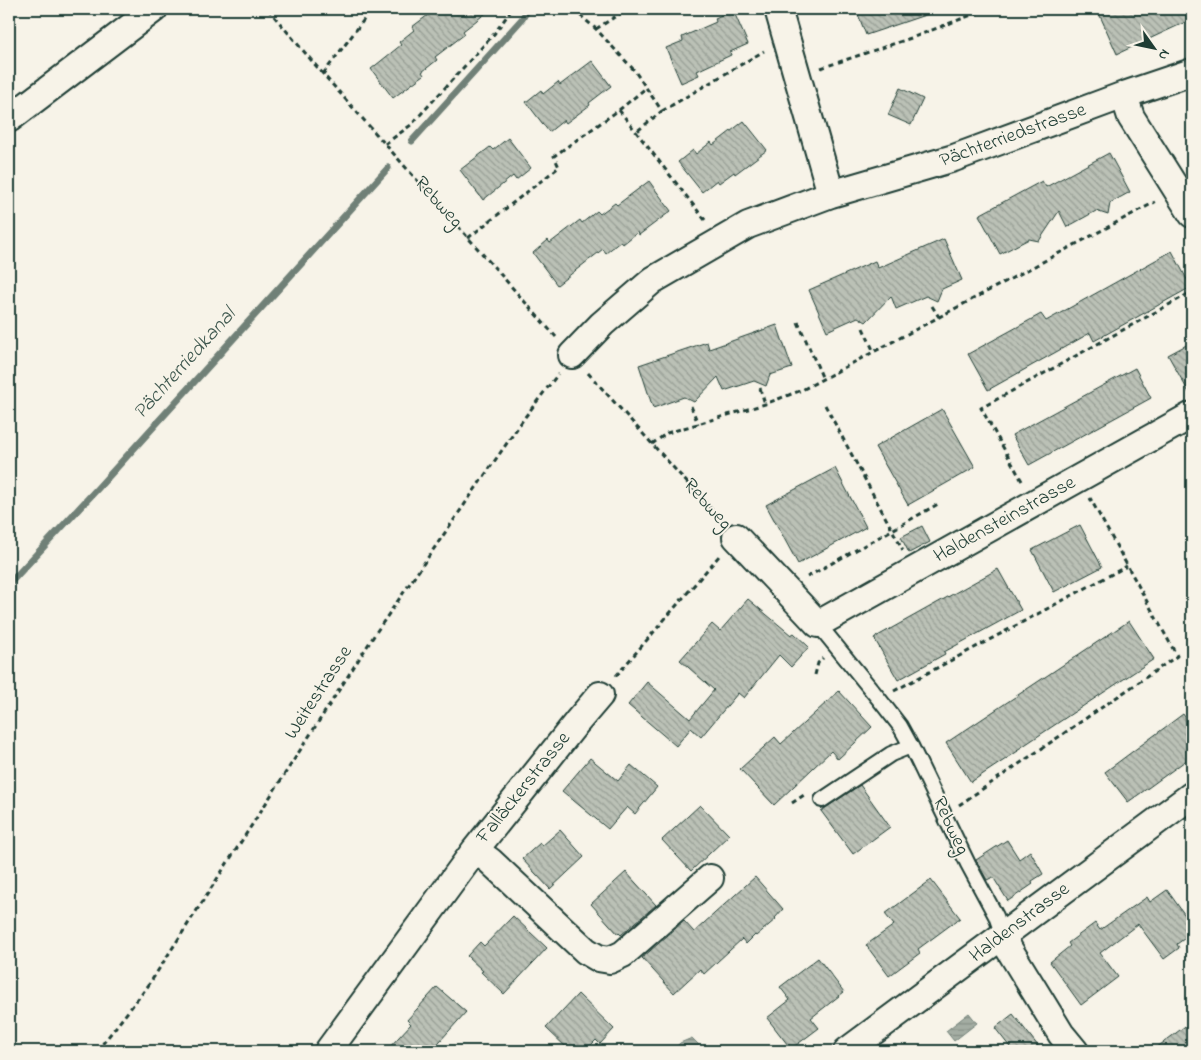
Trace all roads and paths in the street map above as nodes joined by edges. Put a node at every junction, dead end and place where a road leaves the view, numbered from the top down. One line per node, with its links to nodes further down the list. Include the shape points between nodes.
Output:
1 (154, 9): 18 (street)
2 (268, 9): 12 (path, Rebweg)
3 (372, 9): 12 (path)
4 (512, 9): 20 (path, via 494,34 411,125)
5 (573, 9): 9 (path)
6 (627, 9): 9 (path)
7 (778, 9): 10 (street)
8 (987, 9): 13 (path)
9 (596, 29): 14 (path)
10 (786, 39): 13 (street); 17 (path)
11 (1192, 72): 15 (street, Pächterriedstrasse)
12 (323, 74): 20 (path, Rebweg)
13 (797, 76): 22 (street)
14 (646, 88): 16 (path); 17 (path)
15 (1124, 95): 21 (street, via 1132,117); 22 (street, Pächterriedstrasse, via 954,158)
16 (619, 110): 19 (path); 24 (path, via 554,156 558,167)
17 (662, 111): 19 (path)
18 (9, 119)
19 (636, 132): 25 (path)
20 (385, 144): 24 (path, Rebweg)
21 (1177, 190): 23 (street); 28 (path)
22 (831, 194): 25 (street, Pächterriedstrasse, via 748,225)
23 (1192, 214)
24 (468, 238): 32 (path, Rebweg)
25 (721, 241): 32 (street, Pächterriedstrasse, via 652,280)
26 (1192, 292): 43 (path, via 981,408)
27 (932, 306): 28 (path)
28 (939, 317): 31 (path)
29 (798, 322): 33 (path)
30 (863, 328): 31 (path)
31 (874, 352): 33 (path)
32 (572, 355): 40 (path, Rebweg); 59 (path, Weitestrasse, via 525,417 377,631 148,986)
33 (823, 379): 35 (path)
34 (760, 388): 35 (path)
35 (765, 404): 39 (path)
36 (825, 405): 44 (path)
37 (690, 406): 39 (path)
38 (1192, 415): 41 (street, Haldensteinstrasse)
39 (698, 424): 40 (path, via 667,433)
40 (652, 444): 45 (path, Rebweg)
41 (1079, 478): 43 (street, Haldensteinstrasse); 46 (path)
42 (938, 504): 44 (path)
43 (1034, 504): 47 (street, Haldensteinstrasse)
44 (892, 530): 47 (path); 48 (path)
45 (736, 537): 49 (street, Rebweg); 51 (path)
46 (1127, 566): 50 (path); 55 (path, via 1177,656)
47 (914, 570): 49 (street, Haldensteinstrasse)
48 (804, 578)
49 (818, 624): 52 (lane, Rebweg, via 900,726)
50 (899, 689)
51 (600, 695): 56 (street, Falläckerstrasse)
52 (911, 746): 54 (lane, via 891,754); 55 (lane, Rebweg)
53 (1192, 795): 58 (street, Haldenstrasse)
54 (822, 800)
55 (945, 814): 58 (lane, Rebweg)
56 (475, 850): 57 (street, via 586,951 610,960 623,954); 60 (street, Falläckerstrasse)
57 (710, 878)
58 (1003, 936): 61 (street, Haldenstrasse); 62 (street, Rebweg, via 1061,1034)
59 (97, 1051)
60 (328, 1051)
61 (847, 1051)
62 (1075, 1051)

